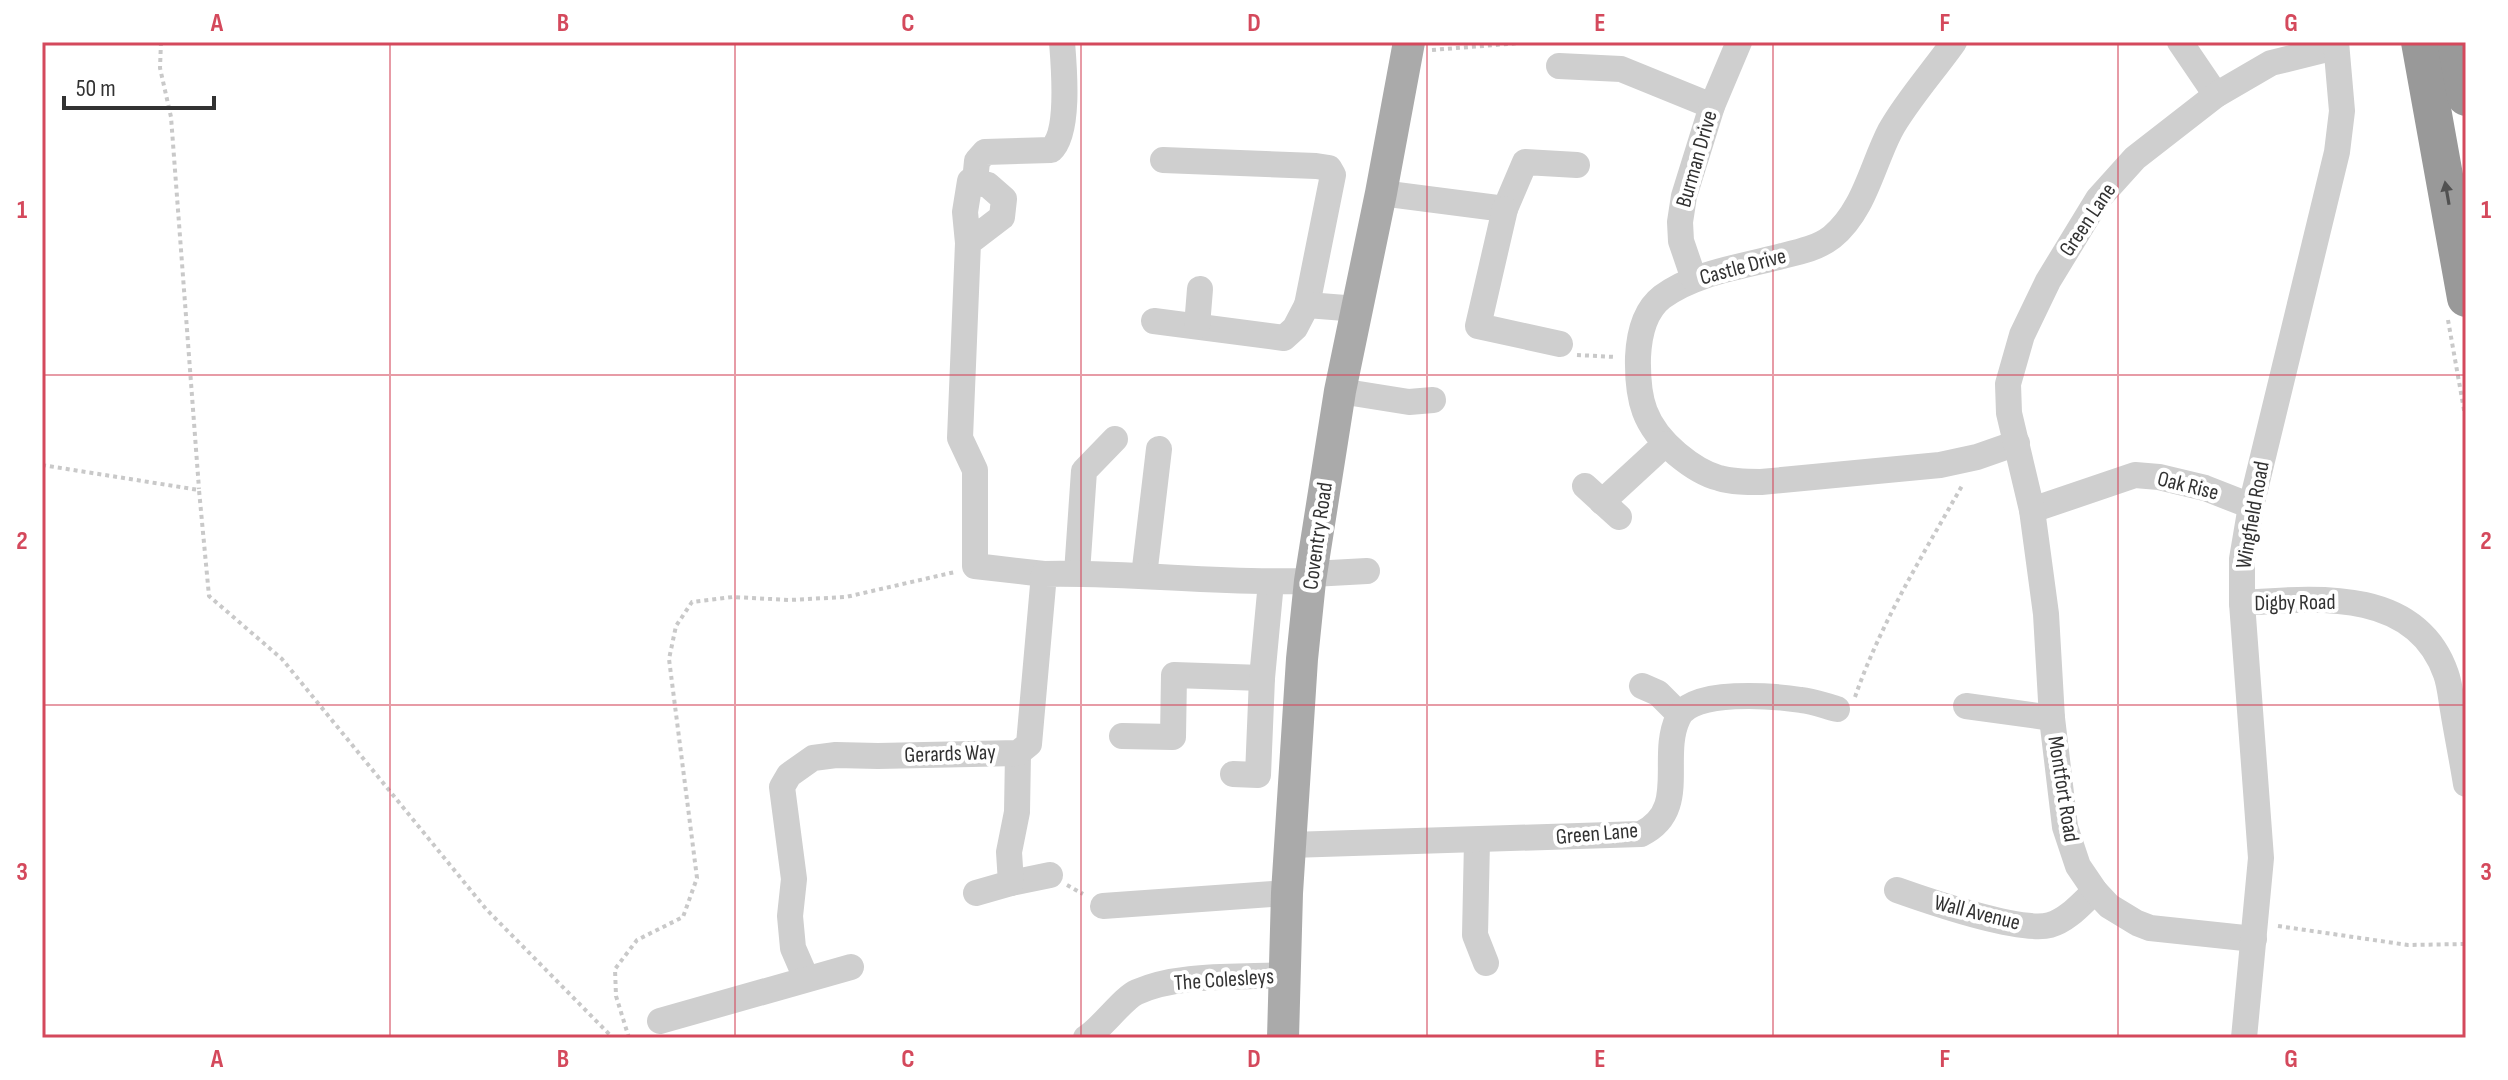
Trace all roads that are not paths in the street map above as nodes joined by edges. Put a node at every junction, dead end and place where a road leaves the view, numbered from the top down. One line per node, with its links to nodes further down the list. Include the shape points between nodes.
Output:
1 (1062, 42): 15 (street, via 1063,104 1057,144 1051,150 985,152 977,161)
2 (1739, 42): 12 (street, Burman Drive)
3 (1954, 42): 19 (street, Castle Drive, via 1892,128 1854,213 1832,237 1811,249)
4 (2180, 42): 10 (street)
5 (2420, 42): 21 (highway, one-way to 5)
6 (2456, 42): 11 (highway)
7 (2336, 44): 10 (street, Green Lane, via 2271,63); 34 (street, Wingfield Road, via 2342,111 2337,152)
8 (1409, 46): 16 (main road, Coventry Road)
9 (1559, 66): 12 (street, via 1621,69)
10 (2216, 95): 30 (street, Green Lane, via 2116,178 2048,281 2022,335 2008,384)
11 (2466, 97)
12 (1712, 106): 19 (street, Burman Drive, via 1680,222)
13 (1163, 160): 22 (street, via 1329,168 1333,175)
14 (1577, 165): 17 (street, via 1525,162)
15 (975, 182): 18 (street, via 970,181 965,212); 18 (street, via 1004,199 1002,217)
16 (1381, 193): 17 (street); 23 (main road, Coventry Road)
17 (1505, 209): 26 (street, via 1478,326)
18 (968, 243): 38 (street, via 960,438 975,470 975,566)
19 (1694, 279): 31 (street, Castle Drive, via 1660,298 1647,315 1639,341 1642,407)
20 (1200, 289): 25 (street)
21 (2466, 298)
22 (1307, 305): 23 (street); 25 (street, via 1284,338)
23 (1358, 309): 27 (main road, Coventry Road)
24 (1154, 321): 25 (street)
25 (1197, 326)
26 (1560, 344)
27 (1340, 391): 28 (street, via 1409,402); 40 (main road, Coventry Road)
28 (1433, 400)
29 (1115, 439): 37 (street, via 1084,471)
30 (2017, 443): 31 (street, Castle Drive, via 1940,465 1761,482 1716,477); 35 (street, Green Lane)
31 (1665, 444): 33 (street)
32 (1159, 449): 39 (street)
33 (1602, 502)
34 (2251, 506): 35 (street, Oak Rise, via 2205,488 2135,475); 42 (street, Wingfield Road, via 2242,559)
35 (2032, 510): 48 (street, Montfort Road)
36 (1367, 571): 40 (street)
37 (1077, 573): 38 (street); 39 (street)
38 (1044, 574): 50 (street, Gerards Way, via 1029,744)
39 (1144, 576): 41 (street)
40 (1311, 577): 41 (street); 54 (main road, Coventry Road)
41 (1271, 582): 43 (street)
42 (2242, 603): 52 (street, Digby Road, via 2331,599 2404,618 2429,641 2446,674); 62 (street, Wingfield Road, via 2261,858)
43 (1262, 678): 49 (street, via 1174,675 1173,737); 51 (street, via 1258,775)
44 (1642, 686): 47 (street, via 1658,693)
45 (1966, 706): 48 (street)
46 (1837, 709): 47 (street, via 1801,711 1736,696 1689,706)
47 (1679, 714): 53 (street, Green Lane, via 1667,810 1655,827 1641,834)
48 (2052, 718): 58 (street, Montfort Road, via 2065,827 2078,866)
49 (1122, 736)
50 (1018, 753): 56 (street); 66 (street, Gerards Way, via 836,755 813,758 789,775 782,787 794,879 790,916 793,948)
51 (1233, 774)
52 (2466, 784)
53 (1477, 841): 54 (street, Green Lane); 63 (street, via 1464,940)
54 (1290, 845): 60 (main road, Coventry Road)
55 (1050, 875): 56 (street)
56 (1011, 883): 59 (street)
57 (1897, 890): 58 (street, Wall Avenue, via 2028,927 2053,924)
58 (2095, 891): 62 (street, Montfort Road, via 2109,906 2150,928)
59 (976, 893)
60 (1287, 893): 61 (street); 65 (main road, Coventry Road)
61 (1103, 906)
62 (2255, 931): 70 (street, Wingfield Road)
63 (1486, 963)
64 (851, 967): 66 (street)
65 (1284, 975): 68 (street, The Colesleys, via 1176,981 1134,993); 69 (main road, Coventry Road)
66 (806, 978): 67 (street)
67 (660, 1021)
68 (1086, 1038)
69 (1283, 1038)
70 (2244, 1038)

